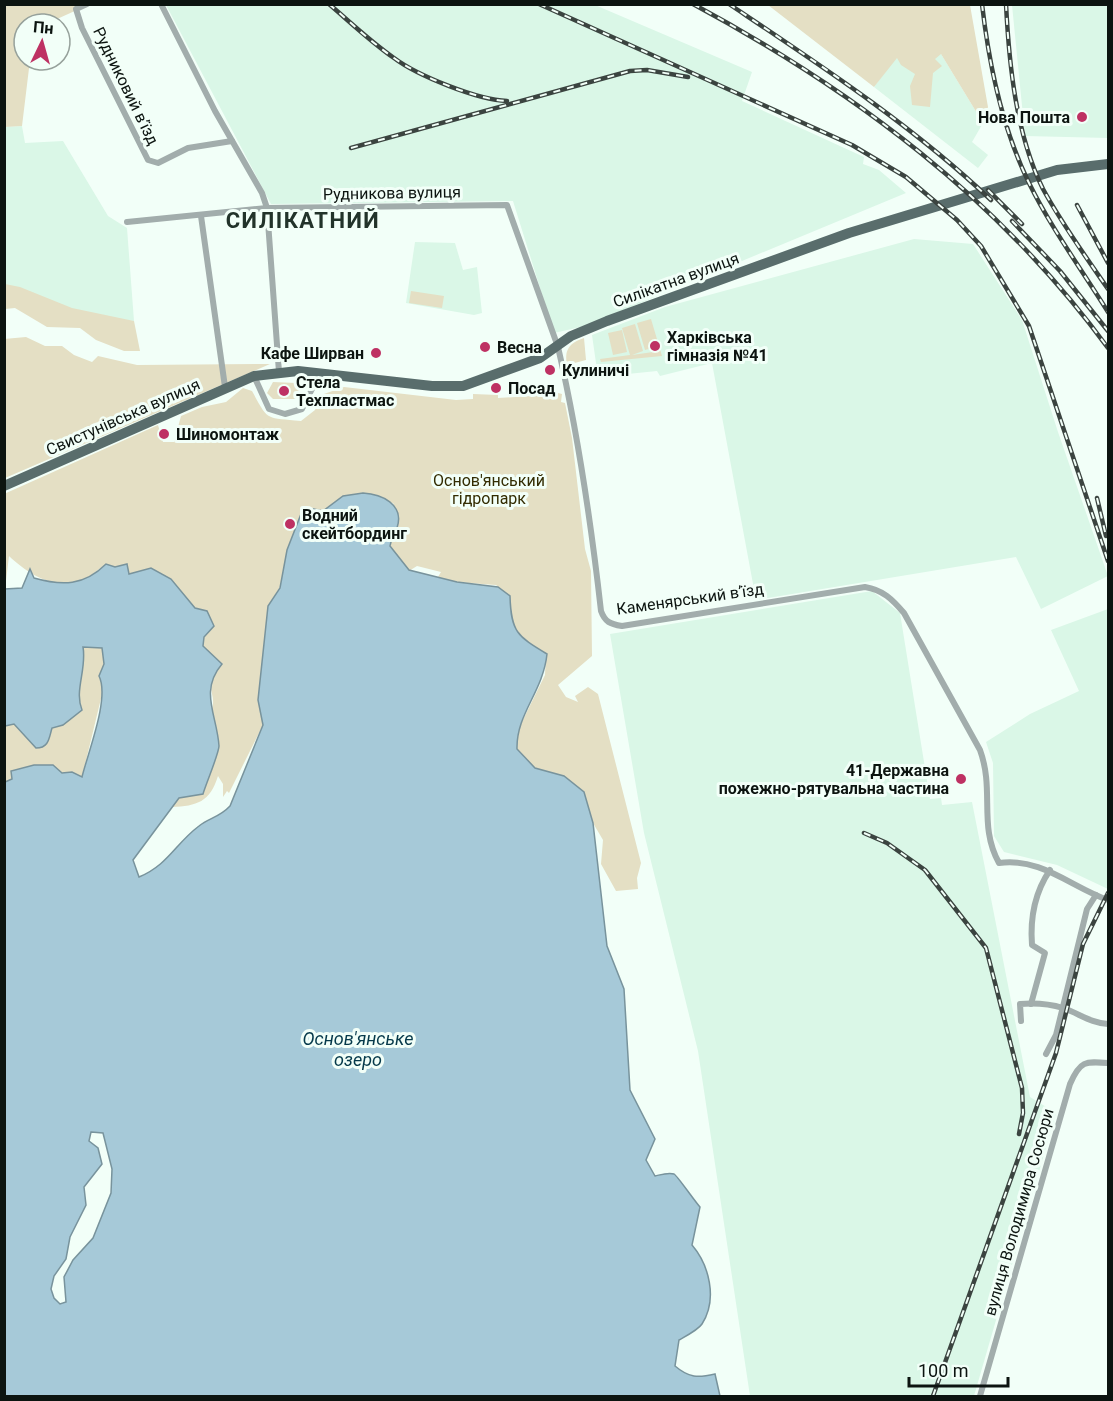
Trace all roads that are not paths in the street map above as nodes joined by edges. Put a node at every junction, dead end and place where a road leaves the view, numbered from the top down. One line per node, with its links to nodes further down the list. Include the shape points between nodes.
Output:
1 (87, 4): 3 (street, Рудниковий в’їзд, via 76,9 82,28 148,160 158,163 188,148)
2 (161, 4): 3 (street)
3 (232, 141): 5 (street)
4 (1108, 164): 8 (main road, Силікатна вулиця, via 1058,170 849,233 607,321 571,336)
5 (267, 208): 6 (street, Рудникова вулиця); 8 (street, Рудникова вулиця, via 507,205); 9 (street)
6 (201, 216): 7 (street, Рудникова вулиця); 12 (street)
7 (127, 222)
8 (558, 347): 10 (main road, Силікатна вулиця, via 540,358 463,386); 14 (street, Каменярський в’їзд, via 576,425 604,620 622,626 865,587 877,589 904,612 980,750 987,769 988,837 999,862 1012,861)
9 (279, 372): 10 (main road, Силікатна вулиця); 11 (main road, Силікатна вулиця)
10 (328, 373): 11 (street, via 313,387 302,409 285,414 269,409)
11 (254, 376): 12 (main road, Свистунівська вулиця)
12 (225, 387): 13 (main road, Свистунівська вулиця)
13 (4, 486)
14 (1050, 870): 15 (street); 17 (street, via 1039,886 1031,927 1032,945 1045,953)
15 (1096, 895): 16 (street); 18 (street, via 1078,941)
16 (1108, 900)
17 (1031, 1004): 18 (street); 19 (street, via 1020,1004)
18 (1062, 1008): 20 (street, via 1094,1023); 21 (street, via 1056,1035)
19 (1021, 1021)
20 (1108, 1024)
21 (1046, 1054)
22 (1108, 1063): 23 (street, вулиця Володимира Сосюри, via 1084,1063 1076,1069 1070,1084)
23 (980, 1396)

